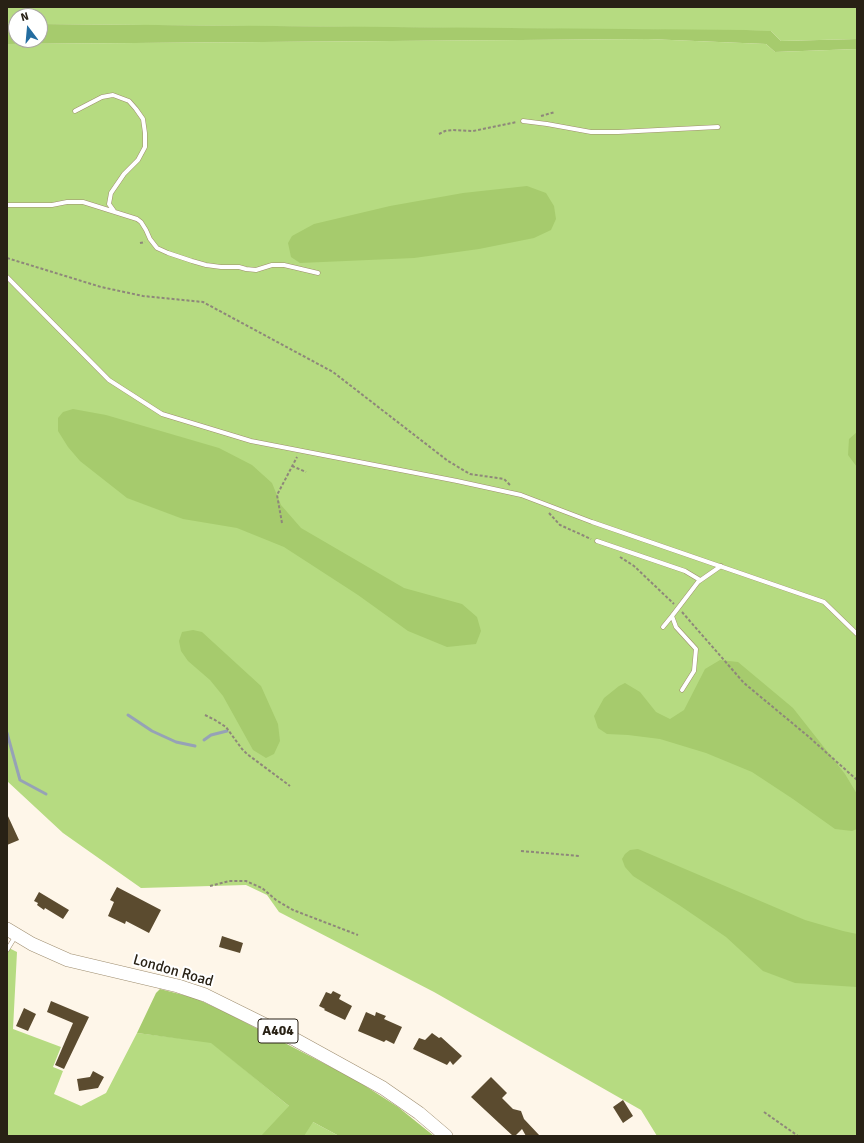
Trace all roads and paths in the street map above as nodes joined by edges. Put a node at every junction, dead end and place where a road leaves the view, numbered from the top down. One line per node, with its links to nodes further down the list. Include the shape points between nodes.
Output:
1 (75, 111): 7 (lane, via 102,97 113,95 129,101 143,119 145,147 138,160 111,193 109,204)
2 (555, 112): 3 (path)
3 (523, 121): 4 (lane, via 598,132); 5 (path, via 473,131 453,130)
4 (718, 127)
5 (439, 134)
6 (7, 205): 7 (lane, via 83,202)
7 (115, 211): 8 (lane, via 141,222 157,248 206,265 256,270 272,265 284,265)
8 (318, 273)
9 (7, 277): 10 (lane, via 109,380 162,414 251,441)
10 (300, 450): 11 (path); 15 (lane, via 521,495)
11 (292, 466): 12 (path); 13 (path, via 278,495)
12 (306, 472)
13 (282, 523)
14 (597, 541): 16 (lane, via 685,571)
15 (721, 566): 16 (lane); 19 (lane, via 824,602)
16 (700, 580): 17 (lane)
17 (672, 616): 18 (lane); 20 (lane, via 676,627 696,649 694,672)
18 (663, 627)
19 (857, 634)
20 (682, 690)
21 (205, 715): 22 (path, via 226,727 247,754)
22 (290, 786)
23 (521, 851): 24 (path)
24 (580, 856)
25 (210, 886): 27 (path, via 229,881 246,881 262,888 293,910)
26 (11, 932): 28 (lane); 30 (main road, London Road / A404, via 68,960 205,995 269,1026 383,1088)
27 (358, 936)
28 (7, 950)
29 (764, 1112): 31 (path)
30 (446, 1136)
31 (798, 1136)

